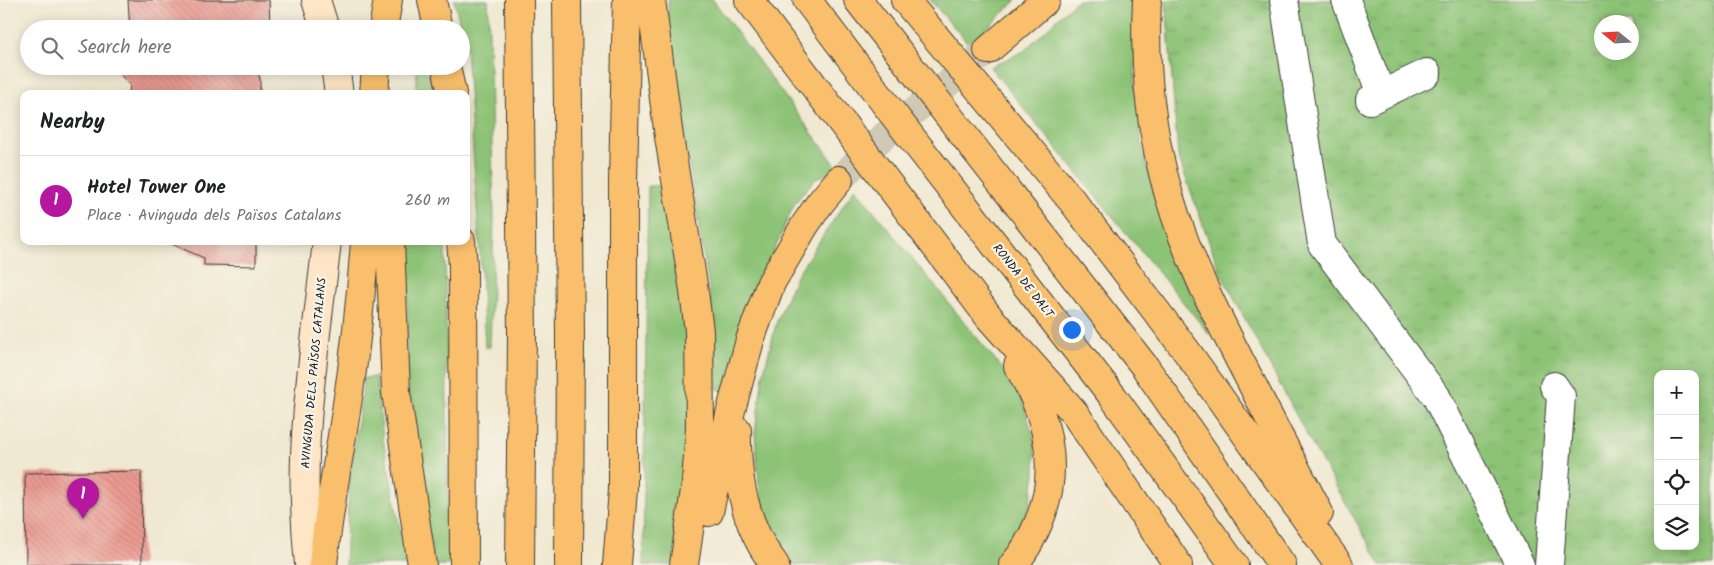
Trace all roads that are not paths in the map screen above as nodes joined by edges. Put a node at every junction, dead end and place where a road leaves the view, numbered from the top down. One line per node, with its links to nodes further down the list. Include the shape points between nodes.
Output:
1 (316, 0): 17 (street)
2 (390, 0): 18 (highway); 19 (highway)
3 (432, 0): 20 (highway)
4 (518, 0): 44 (highway, via 522,335)
5 (567, 0): 45 (highway)
6 (615, 0): 32 (highway)
7 (627, 0): 32 (highway)
8 (651, 0): 47 (highway, via 699,331 700,427)
9 (749, 0): 37 (highway)
10 (807, 0): 52 (highway, RONDA DE DALT, via 1114,398)
11 (858, 0): 53 (highway, via 1146,367)
12 (905, 0): 54 (highway, via 1073,202 1185,349)
13 (1046, 0): 21 (highway)
14 (1146, 0): 55 (highway, via 1150,102 1163,174 1187,248 1223,330)
15 (1284, 0): 56 (street, via 1322,244 1436,396)
16 (1346, 0): 22 (street, via 1376,97)
17 (322, 20)
18 (385, 20)
19 (391, 20)
20 (436, 20)
21 (988, 50)
22 (1427, 73)
23 (336, 75): 27 (street)
24 (375, 75): 28 (highway)
25 (390, 75): 29 (highway)
26 (448, 75): 30 (highway)
27 (338, 90)
28 (374, 90)
29 (390, 90)
30 (451, 90)
31 (839, 180): 38 (highway, via 805,225 771,283 750,340)
32 (623, 181): 46 (highway, via 623,490)
33 (327, 245): 40 (street, AVINGUDA DELS PAÏSOS CATALANS, via 306,435)
34 (365, 245): 41 (highway, via 353,362)
35 (390, 245): 42 (highway, via 396,392)
36 (461, 245): 43 (highway)
37 (989, 317): 50 (highway, via 1039,406 1047,434 1051,469 1045,509 1030,541); 51 (highway, via 1073,411)
38 (742, 376): 48 (highway, via 718,465); 49 (highway, via 737,449 741,490 755,534)
39 (1554, 386): 57 (street, via 1561,396)
40 (309, 565)
41 (324, 565)
42 (422, 565)
43 (464, 565)
44 (520, 565)
45 (569, 565)
46 (617, 565)
47 (684, 565)
48 (700, 565)
49 (775, 565)
50 (1013, 565)
51 (1178, 565)
52 (1234, 565)
53 (1282, 565)
54 (1339, 565)
55 (1347, 565)
56 (1520, 565)
57 (1549, 565)

